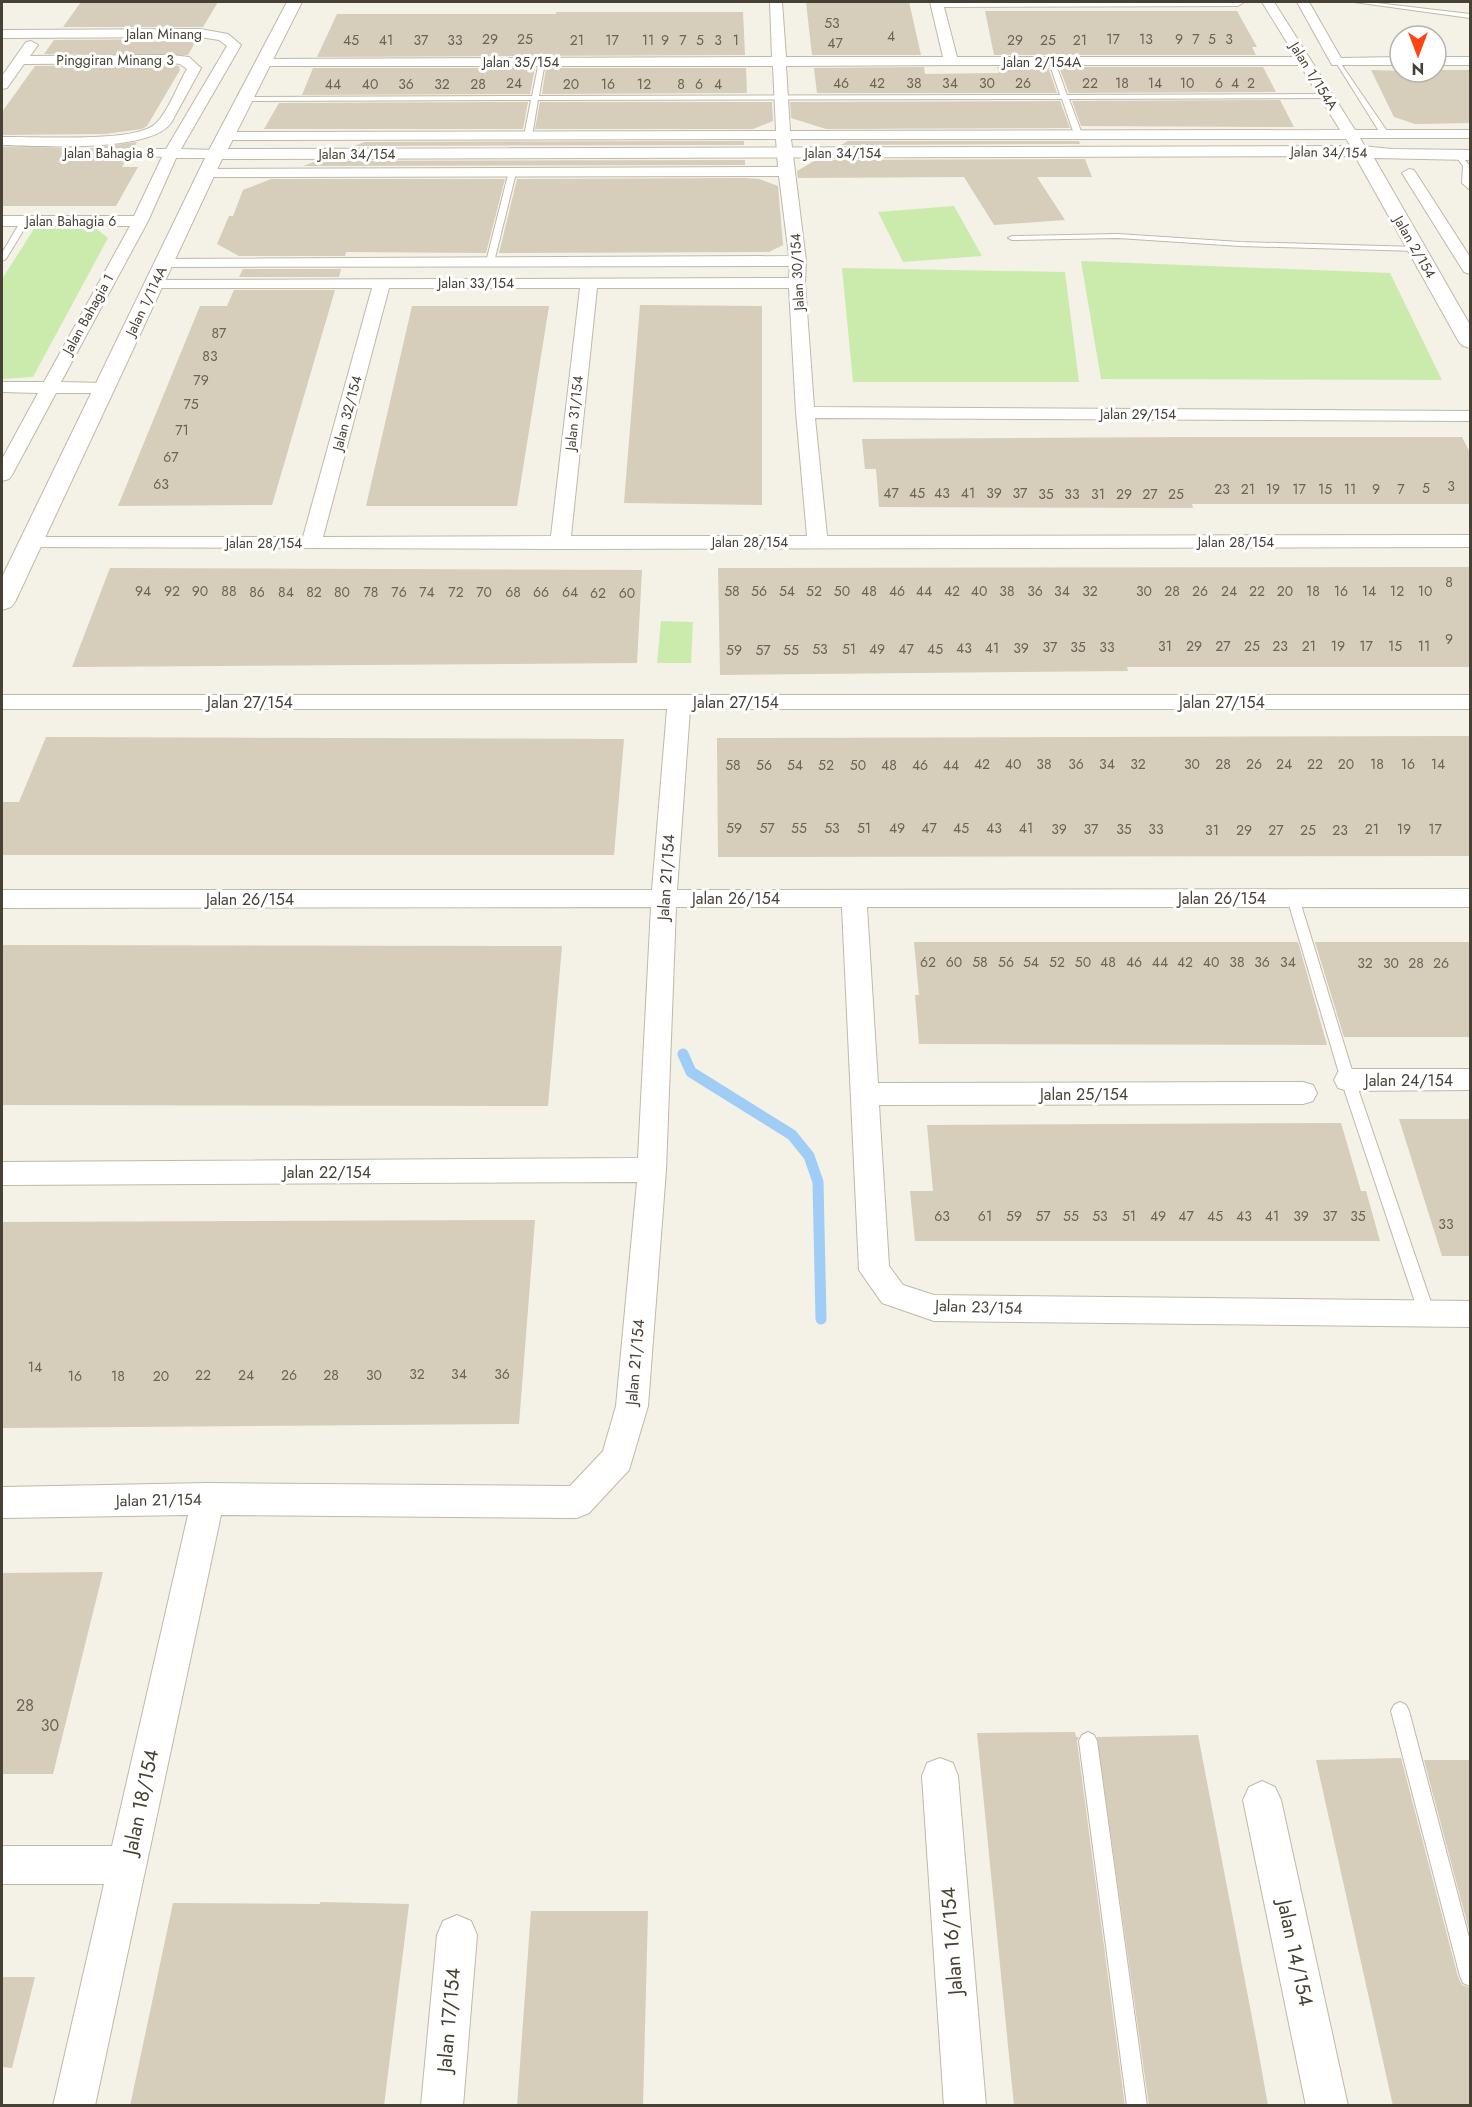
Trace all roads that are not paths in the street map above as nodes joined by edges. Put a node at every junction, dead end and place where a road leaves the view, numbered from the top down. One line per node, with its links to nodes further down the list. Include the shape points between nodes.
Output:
1 (294, 2): 16 (street, Jalan 1/114A)
2 (776, 2): 18 (street, Jalan 30/154)
3 (937, 2): 4 (street); 19 (street)
4 (1238, 2)
5 (1268, 2): 13 (street, Jalan 1/154A)
6 (1303, 2): 21 (street)
7 (1357, 2): 8 (lane)
8 (1470, 16)
9 (40, 34): 10 (street, Jalan Minang); 11 (street); 38 (street, Jalan Minang, via 200,33 229,40 234,45)
10 (2, 36)
11 (20, 60): 22 (street); 34 (street, Pinggiran Minang 3, via 172,59 184,60 194,68 160,128 150,135 127,139)
12 (1470, 60): 15 (street)
13 (1305, 61): 20 (street, Jalan 2/154A); 23 (street, Jalan 1/154A)
14 (1388, 61): 21 (street)
15 (1448, 61)
16 (264, 62): 17 (street, Jalan 35/154); 27 (street, Jalan 1/114A)
17 (542, 62): 18 (street, Jalan 35/154); 25 (lane)
18 (779, 62): 19 (street, Jalan 2/154A); 26 (street, Jalan 30/154)
19 (951, 62): 20 (street, Jalan 2/154A)
20 (1052, 62): 24 (lane)
21 (1337, 62): 30 (lane)
22 (2, 85)
23 (1327, 96): 24 (lane); 29 (street, Jalan 1/154A)
24 (1065, 97): 26 (lane); 28 (lane)
25 (535, 98): 26 (lane); 27 (lane); 33 (lane)
26 (781, 98): 35 (street, Jalan 30/154)
27 (245, 99): 32 (street, Jalan 1/114A)
28 (1078, 134): 29 (street, Jalan 34/154); 35 (street, Jalan 34/154)
29 (1350, 134): 30 (street, Jalan 34/154); 36 (street, Jalan 1/154A)
30 (1386, 134): 31 (street, Jalan 34/154)
31 (1470, 134)
32 (225, 136): 33 (street, Jalan 34/154); 39 (street, Jalan 1/114A)
33 (528, 136): 35 (street, Jalan 34/154)
34 (2, 141)
35 (784, 144): 36 (street, Jalan 34/154); 39 (street, Jalan 34/154); 41 (street, Jalan 30/154)
36 (1361, 152): 40 (street, Jalan 34/154); 50 (street, Jalan 2/154)
37 (2, 153): 38 (street, Jalan Bahagia 8)
38 (171, 153): 39 (street, Jalan Bahagia 8); 48 (street, Jalan Bahagia 1)
39 (216, 154): 42 (street, Jalan 1/114A)
40 (1465, 154): 45 (lane, via 1466,183)
41 (788, 171): 43 (street); 52 (street, Jalan 30/154)
42 (207, 173): 43 (street); 55 (street, Jalan 1/114A)
43 (512, 173): 53 (lane)
44 (1409, 173): 54 (street)
45 (1470, 188)
46 (2, 220): 47 (street, Jalan Bahagia 6)
47 (25, 221): 48 (street, Jalan Bahagia 6); 51 (lane)
48 (140, 221): 61 (street, Jalan Bahagia 1)
49 (1012, 238): 50 (lane, via 1118,236)
50 (1417, 249): 59 (street, Jalan 2/154)
51 (2, 259)
52 (798, 261): 53 (street, Jalan 33/154); 58 (street, Jalan 30/154)
53 (490, 262): 55 (street, Jalan 33/154)
54 (1470, 269)
55 (159, 273): 56 (street, Jalan 33/154); 62 (street, Jalan 1/114A)
56 (382, 283): 57 (street, Jalan 33/154); 69 (street, Jalan 32/154)
57 (589, 283): 58 (street, Jalan 33/154); 70 (street, Jalan 31/154)
58 (797, 283): 63 (street, Jalan 30/154)
59 (1470, 342)
60 (2, 387): 61 (street)
61 (47, 388): 62 (street); 65 (street, Jalan Bahagia 1)
62 (104, 388): 68 (street, Jalan 1/114A)
63 (805, 412): 64 (street, Jalan 29/154); 67 (street, Jalan 30/154)
64 (1470, 416)
65 (2, 475)
66 (1470, 541): 67 (street, Jalan 28/154)
67 (818, 542): 70 (street, Jalan 28/154)
68 (30, 543): 69 (street, Jalan 28/154); 71 (street, Jalan 1/114A)
69 (311, 543): 70 (street, Jalan 28/154)
70 (560, 543)
71 (2, 602)
72 (2, 702): 73 (street, Jalan 27/154)
73 (679, 702): 74 (street, Jalan 27/154); 75 (street, Jalan 21/154)
74 (1470, 702)
75 (664, 898): 76 (street, Jalan 26/154); 79 (street, Jalan 26/154); 84 (street, Jalan 21/154)
76 (854, 898): 77 (street, Jalan 26/154); 82 (street, Jalan 23/154)
77 (1293, 898): 78 (street, Jalan 26/154); 80 (lane)
78 (1470, 898)
79 (2, 899)
80 (1348, 1080): 81 (street, Jalan 24/154); 86 (lane)
81 (1470, 1080)
82 (865, 1094): 83 (street, Jalan 25/154); 86 (street, Jalan 23/154, via 874,1270 893,1294 934,1308)
83 (1303, 1094)
84 (652, 1170): 85 (street, Jalan 22/154); 88 (street, Jalan 21/154, via 632,1406 617,1459 577,1502)
85 (2, 1173)
86 (1427, 1314): 87 (street, Jalan 23/154)
87 (1470, 1314)
88 (208, 1499): 89 (street, Jalan 21/154); 95 (street, Jalan 18/154)
89 (2, 1502)
90 (1400, 1711): 97 (lane)
91 (1088, 1741): 101 (lane)
92 (940, 1776): 100 (street, Jalan 16/154)
93 (1262, 1800): 102 (street, Jalan 14/154)
94 (2, 1865): 95 (street)
95 (128, 1865): 98 (street, Jalan 18/154)
96 (457, 1935): 99 (street, Jalan 17/154)
97 (1470, 1976)
98 (74, 2106)
99 (442, 2106)
100 (965, 2106)
101 (1137, 2106)
102 (1327, 2106)

